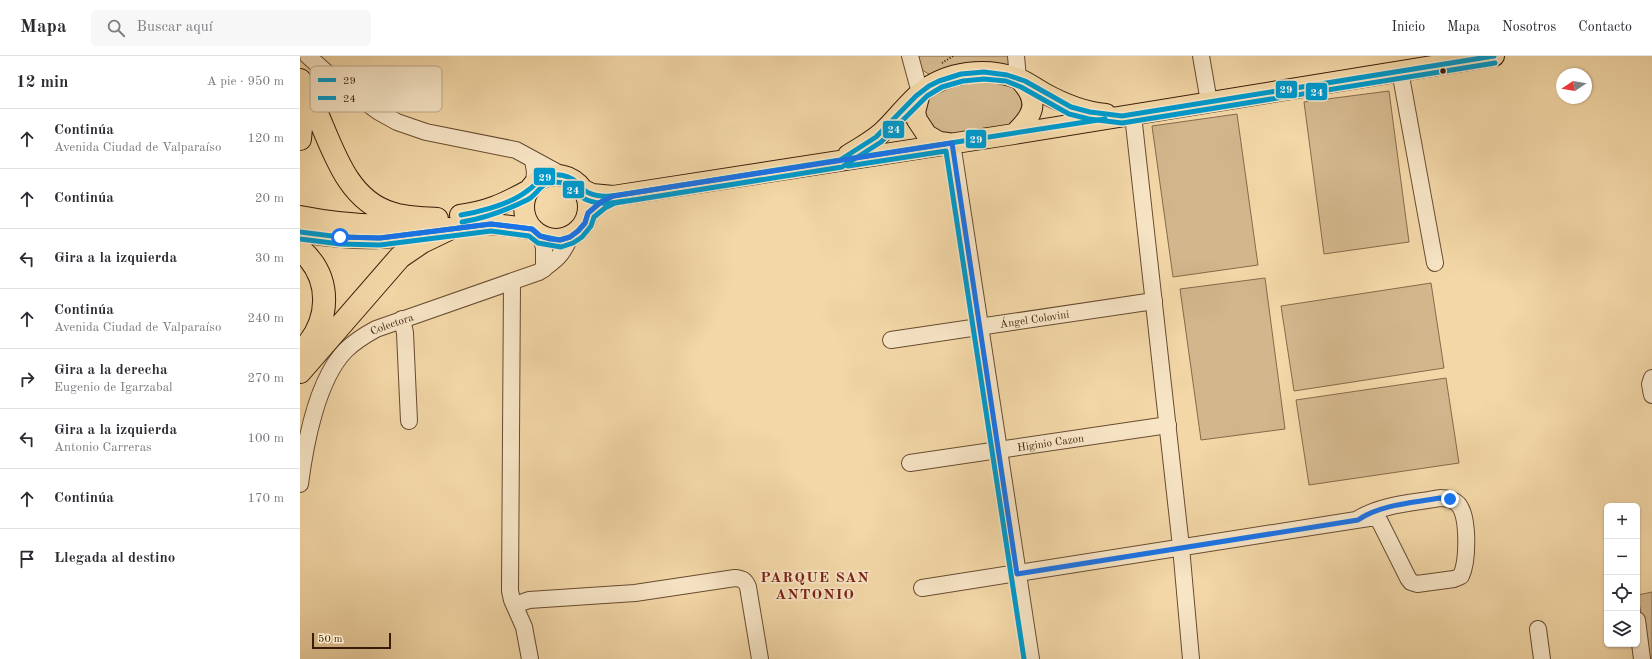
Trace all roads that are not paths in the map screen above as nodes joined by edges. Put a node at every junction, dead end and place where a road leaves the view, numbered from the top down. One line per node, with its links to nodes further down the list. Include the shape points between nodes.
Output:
1 (308, 56): 6 (street)
2 (910, 56): 10 (street)
3 (1016, 56): 8 (street)
4 (1201, 56): 12 (street)
5 (1494, 56): 7 (main road)
6 (319, 66)
7 (1410, 66): 12 (main road); 33 (street)
8 (1018, 78): 10 (main road, via 988,72 966,73 950,76); 16 (main road, via 1072,107 1093,113); 17 (main road, via 1030,92 1033,102 1032,112)
9 (300, 80): 11 (highway)
10 (920, 92): 19 (main road, via 915,112 917,120 927,135 939,142); 21 (main road, via 882,132)
11 (310, 97)
12 (1209, 102): 16 (main road)
13 (300, 110): 18 (highway)
14 (316, 112): 28 (highway, via 339,164 362,196 392,214)
15 (379, 112): 20 (street, via 397,122 426,132 516,150)
16 (1128, 116): 17 (main road); 36 (street)
17 (1014, 134): 19 (main road)
18 (300, 139)
19 (952, 143): 21 (main road); 38 (street)
20 (533, 160): 22 (street); 23 (street, via 535,172)
21 (840, 160): 25 (main road)
22 (562, 175): 23 (main road, via 542,177); 24 (main road, via 571,178)
23 (530, 187): 28 (main road, via 508,202); 30 (main road, via 524,200 524,211 526,221)
24 (584, 190): 25 (main road, via 592,194); 26 (main road)
25 (613, 196): 26 (main road)
26 (588, 213): 31 (main road, via 585,223)
27 (300, 216): 28 (main road, via 366,224)
28 (443, 224): 29 (main road, via 380,238); 30 (main road, via 491,224); 41 (highway, via 400,257)
29 (300, 232)
30 (536, 232): 31 (main road, via 555,240); 34 (street, via 544,247)
31 (570, 237): 34 (street, Colectora, via 557,260)
32 (300, 249): 40 (highway, via 318,272 325,299 322,318 315,336)
33 (1435, 263)
34 (544, 269): 35 (street, Colectora)
35 (512, 282): 37 (street, Colectora); 53 (street, via 510,592)
36 (1154, 301): 38 (street, Ángel Colovini); 45 (street)
37 (402, 319): 44 (street, via 405,333); 48 (street, Colectora, via 361,338 335,364 322,392 309,436)
38 (979, 327): 39 (street, Ángel Colovini); 46 (street)
39 (891, 340)
40 (300, 353)
41 (300, 372)
42 (1652, 378): 43 (street)
43 (1652, 395)
44 (409, 421)
45 (1168, 424): 46 (street, Higinio Cazon); 50 (street)
46 (999, 449): 47 (street, Higinio Cazon); 51 (street)
47 (910, 464)
48 (300, 484)
49 (1358, 520): 49 (street, via 1369,512 1381,508 1440,498 1450,499 1458,504 1466,524 1465,563 1461,576 1417,584 1412,582 1380,522 1376,518); 50 (street)
50 (1181, 547): 51 (street); 59 (street)
51 (1017, 574): 52 (street); 58 (street)
52 (922, 588)
53 (515, 605): 56 (street, via 524,628); 57 (street, via 529,600 635,593 741,578 748,587)
54 (1538, 629): 60 (street)
55 (1640, 643): 61 (street)
56 (530, 659)
57 (760, 659)
58 (1031, 659)
59 (1189, 659)
60 (1542, 659)
61 (1642, 659)

